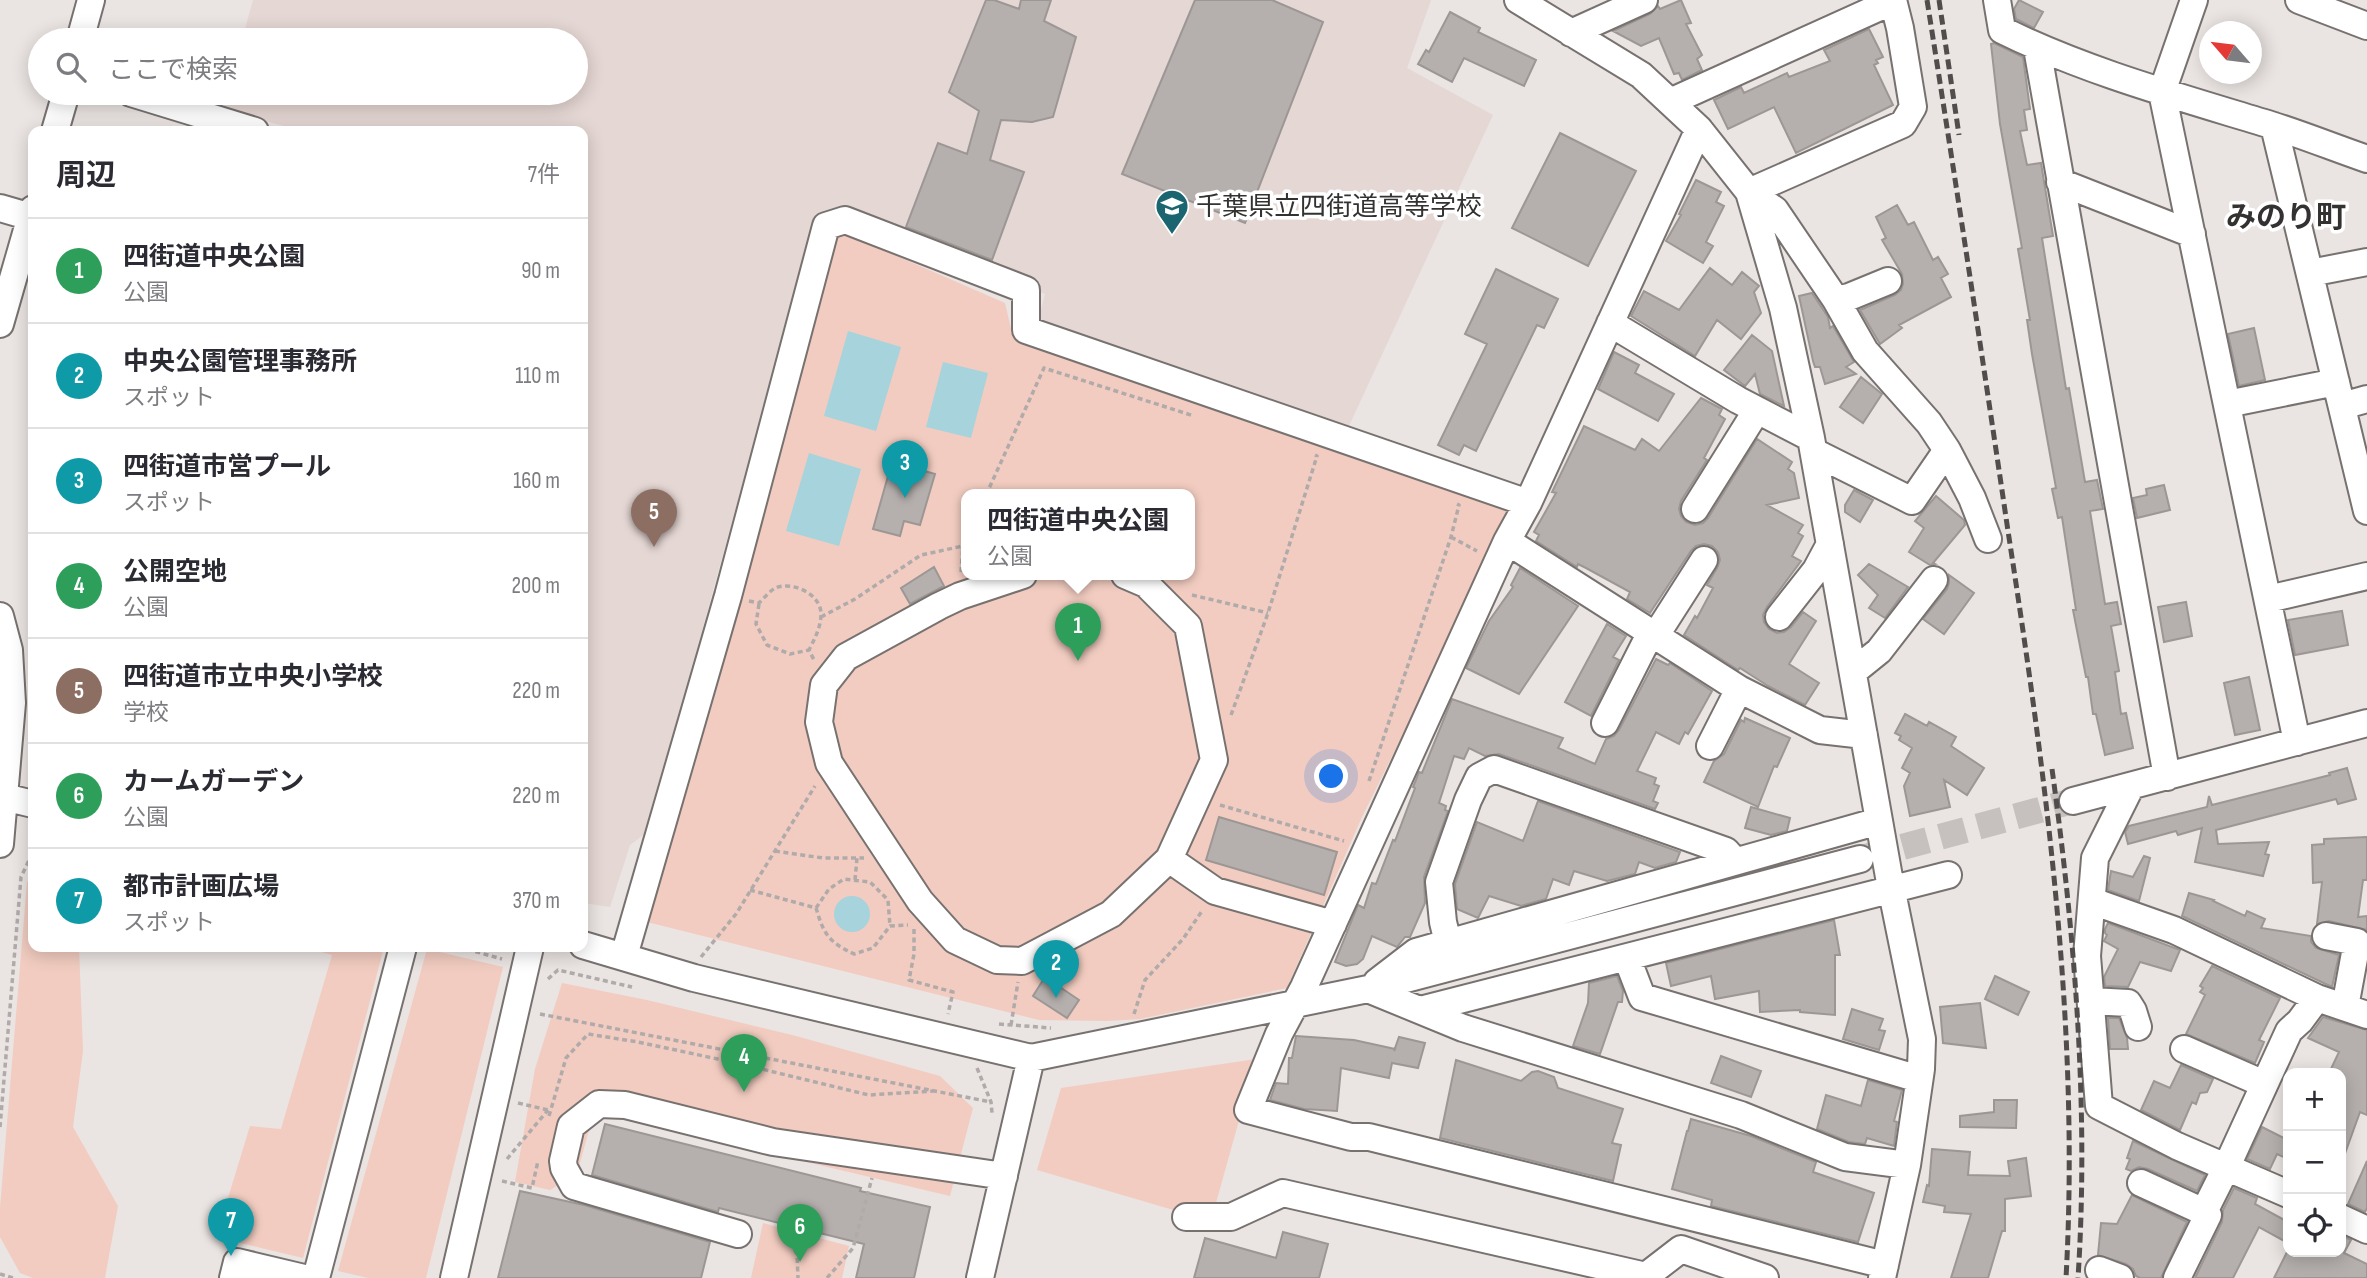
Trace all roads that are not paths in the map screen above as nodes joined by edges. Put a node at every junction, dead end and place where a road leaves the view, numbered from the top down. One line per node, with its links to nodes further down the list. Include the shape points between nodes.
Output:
1 (91, 0): 9 (street)
2 (1643, 0): 10 (street)
3 (1997, 0): 11 (street, via 2001,30)
4 (2194, 0): 12 (street)
5 (2299, 0): 8 (street)
6 (1523, 1): 10 (street)
7 (1893, 1): 13 (street); 22 (street, via 1913,107 1903,124)
8 (2367, 26)
9 (83, 28)
10 (1571, 33): 13 (street, via 1641,75)
11 (2037, 48): 12 (street); 21 (street)
12 (2162, 92): 18 (street); 26 (street)
13 (1670, 102): 19 (street)
14 (63, 105): 16 (street)
15 (170, 105): 17 (street)
16 (56, 126)
17 (239, 126)
18 (2274, 126): 20 (street); 28 (street)
19 (1699, 129): 22 (street); 31 (street)
20 (2367, 159)
21 (2060, 182): 26 (street); 61 (street)
22 (1749, 192): 30 (street, via 1775,210); 37 (street, via 1783,308)
23 (0, 208): 24 (street)
24 (28, 212)
25 (28, 227): 32 (street)
26 (2192, 234): 35 (street)
27 (2367, 262): 28 (street)
28 (2310, 273): 33 (street)
29 (1888, 281): 30 (street)
30 (1836, 300): 38 (street, via 1865,351)
31 (1610, 323): 36 (street); 39 (street)
32 (0, 324)
33 (2339, 394): 34 (street); 35 (street); 41 (street)
34 (2367, 399)
35 (2227, 404): 50 (street)
36 (1757, 410): 37 (street); 40 (street)
37 (1813, 445): 38 (street, via 1912,501); 43 (street)
38 (1947, 450): 42 (street)
39 (1528, 503): 44 (street); 80 (street, via 1026,331 1026,290 845,220 826,226 728,596)
40 (1695, 509)
41 (2367, 511)
42 (1988, 539)
43 (1830, 544): 52 (street); 54 (street)
44 (1502, 551): 53 (street); 74 (street)
45 (1704, 559): 53 (street)
46 (2367, 576): 50 (street)
47 (1008, 580): 68 (street, via 960,596 846,657 824,685 819,722 829,763 920,901 955,940 996,960 1022,961 1111,914)
48 (1137, 580): 68 (street, via 1188,626 1214,760)
49 (1934, 580): 54 (street, via 1879,651)
50 (2268, 599): 59 (street)
51 (0, 616): 63 (street, via 9,650 12,704)
52 (1779, 617)
53 (1653, 634): 55 (street); 56 (street)
54 (1853, 672): 58 (street)
55 (1739, 689): 58 (street, via 1820,730); 60 (street)
56 (1605, 723)
57 (2367, 723): 59 (street)
58 (1864, 735): 66 (street)
59 (2297, 742): 61 (street)
60 (1710, 746)
61 (2166, 776): 62 (street)
62 (2131, 786): 64 (street); 73 (street, via 2095,858)
63 (3, 797): 65 (street); 67 (street)
64 (2073, 801)
65 (28, 803)
66 (1879, 821): 70 (street); 72 (street)
67 (0, 844)
68 (1169, 859): 74 (street, via 1215,891)
69 (1860, 859): 82 (street)
70 (1735, 861): 76 (street); 76 (street, via 1726,851 1494,768 1479,777 1439,882)
71 (1948, 875): 72 (street)
72 (1892, 891): 81 (street); 91 (street, via 1922,1039)
73 (2092, 901): 83 (street, via 2198,941); 84 (street, via 2087,956)
74 (1333, 924): 85 (street)
75 (2326, 936): 87 (street, via 2357,942)
76 (1448, 943): 82 (street, via 1416,952)
77 (588, 946): 80 (street)
78 (402, 952): 106 (street)
79 (529, 952): 107 (street)
80 (624, 957): 90 (street, via 694,978)
81 (1627, 957): 86 (street); 91 (street, via 1642,997)
82 (1368, 989): 85 (street); 86 (street)
83 (2316, 998): 87 (street); 92 (street, via 2289,1031)
84 (2091, 1001): 88 (street, via 2128,1003); 94 (street, via 2099,1106)
85 (1297, 1002): 90 (street); 103 (street, via 1248,1110 1351,1137 1369,1137)
86 (1420, 1010): 93 (street, via 1741,1115 1845,1157)
87 (2356, 1011)
88 (2138, 1027)
89 (2185, 1049): 92 (street)
90 (1031, 1058): 95 (street)
91 (1919, 1079): 93 (street)
92 (2264, 1084): 94 (street)
93 (1907, 1165): 103 (street)
94 (2227, 1166): 97 (street); 98 (street)
95 (1004, 1175): 102 (street, via 773,1142 625,1105 598,1104 571,1126 564,1168 574,1186); 108 (street)
96 (2141, 1183): 98 (street)
97 (2283, 1192)
98 (2204, 1212): 110 (street, via 2208,1215)
99 (1186, 1217): 109 (street, via 1231,1217 1283,1194 1646,1276 1681,1249)
100 (2346, 1220): 101 (street)
101 (2367, 1230)
102 (738, 1234)
103 (1883, 1272)
104 (233, 1278): 105 (street, via 237,1262)
105 (304, 1278)
106 (316, 1278)
107 (454, 1278)
108 (980, 1278)
109 (1765, 1278)
110 (2178, 1278)

